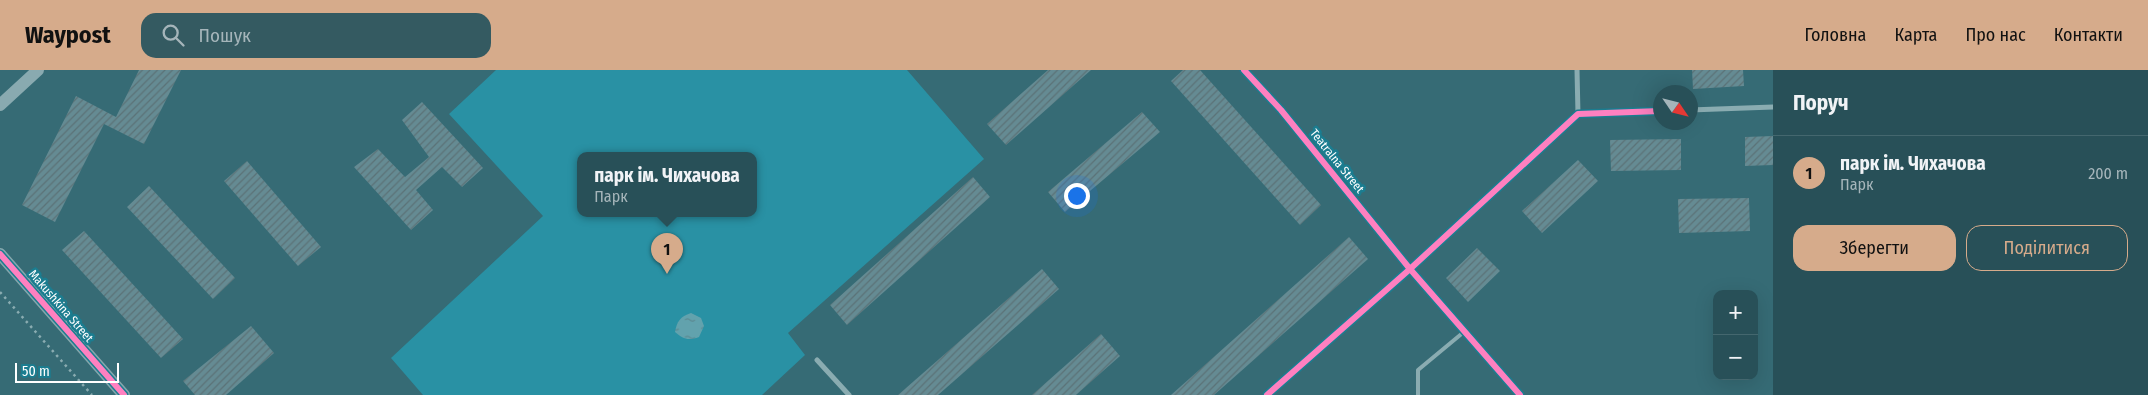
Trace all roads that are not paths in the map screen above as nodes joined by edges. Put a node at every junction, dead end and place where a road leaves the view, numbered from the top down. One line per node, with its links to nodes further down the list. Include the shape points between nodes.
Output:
1 (38, 70): 4 (main road)
2 (1244, 70): 10 (street, Teatralna Street, via 1281,110)
3 (1577, 70): 8 (street)
4 (0, 105)
5 (1773, 107): 6 (street)
6 (1698, 110)
7 (1653, 111): 8 (street)
8 (1578, 114): 10 (street)
9 (0, 254): 13 (street, Makushkina Street)
10 (1410, 268): 11 (street, Teatralna Street); 15 (street)
11 (1465, 331): 16 (lane, via 1418,370); 17 (street, Teatralna Street)
12 (817, 360): 14 (street)
13 (124, 395)
14 (849, 395)
15 (1267, 395)
16 (1418, 395)
17 (1520, 395)

